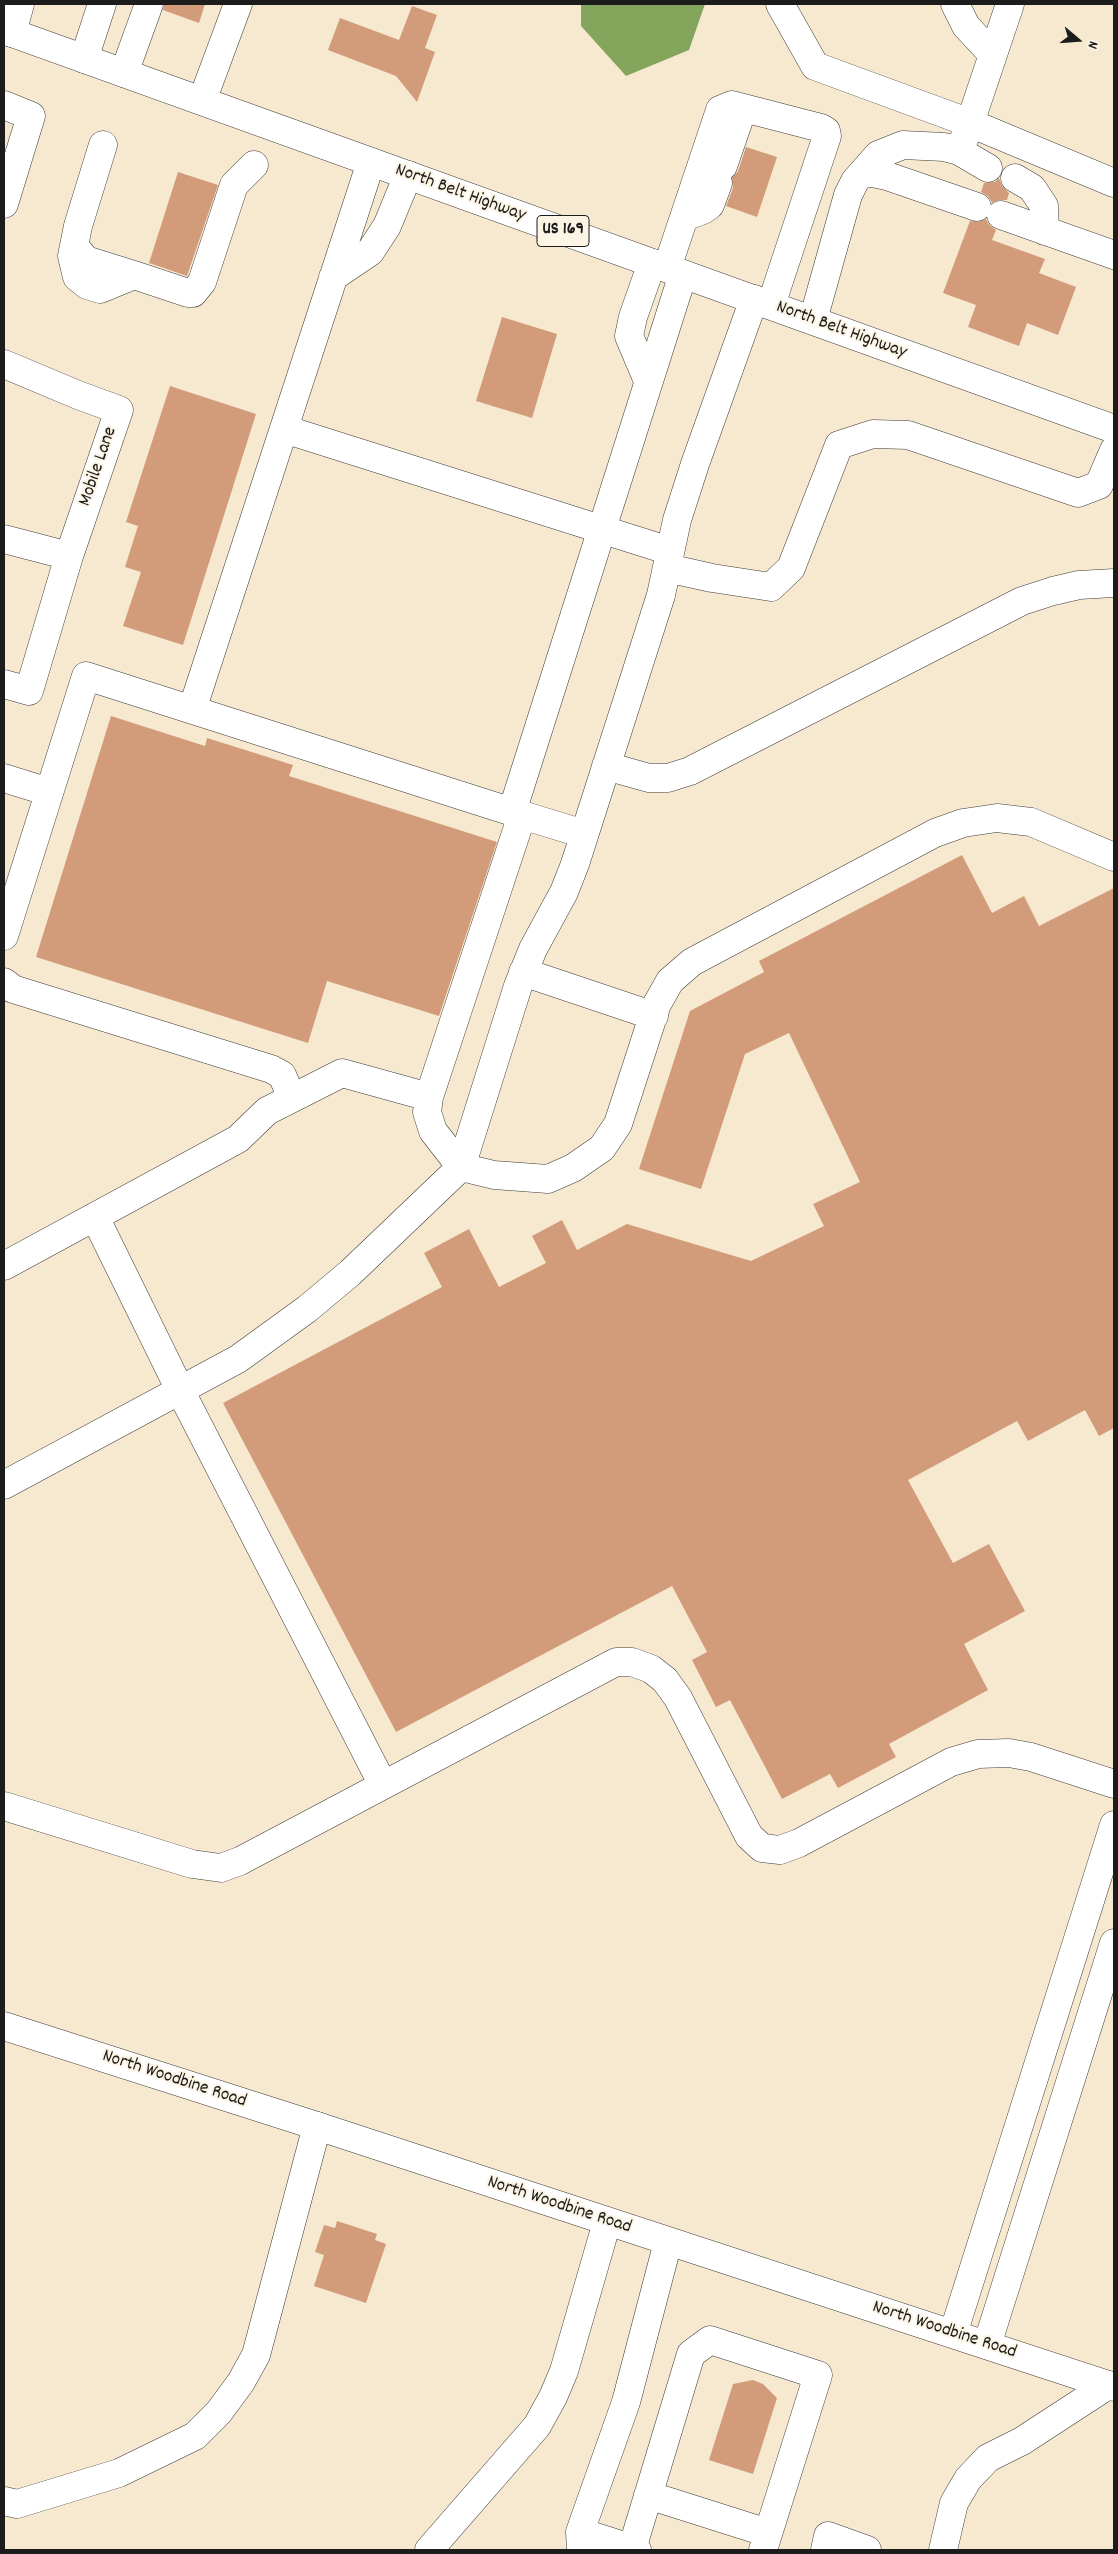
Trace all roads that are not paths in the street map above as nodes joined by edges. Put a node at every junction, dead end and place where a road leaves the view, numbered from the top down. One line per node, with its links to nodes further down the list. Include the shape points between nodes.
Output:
1 (20, 4): 10 (main road)
2 (102, 4): 13 (main road)
3 (149, 4): 11 (main road)
4 (159, 4): 11 (main road, via 153,21)
5 (226, 4): 14 (main road, via 213,40)
6 (238, 4): 14 (main road)
7 (780, 4): 19 (main road, via 815,66)
8 (1010, 4): 12 (main road)
9 (965, 11): 12 (main road)
10 (8, 32): 13 (main road, North Belt Highway / US 169)
11 (136, 39): 15 (main road)
12 (992, 54): 19 (main road)
13 (84, 59): 15 (main road, North Belt Highway / US 169)
14 (214, 68): 16 (main road)
15 (124, 73): 16 (main road, North Belt Highway / US 169)
16 (202, 101): 22 (main road, North Belt Highway / US 169)
17 (4, 105): 29 (main road, via 31,116)
18 (742, 108): 30 (main road, via 710,205); 30 (main road, via 727,105 720,110); 35 (main road, via 821,128 828,136)
19 (970, 123): 21 (main road); 28 (main road)
20 (103, 145): 23 (main road, via 90,182 72,256 77,277 100,289 134,275 193,293 202,282 234,185)
21 (959, 151): 24 (main road); 25 (main road, via 903,145 878,155)
22 (372, 162): 26 (main road, North Belt Highway / US 169); 34 (main road)
23 (254, 165)
24 (988, 168)
25 (862, 174): 31 (main road, via 887,176); 36 (main road, via 848,195)
26 (408, 175): 33 (main road, North Belt Highway / US 169); 34 (main road, via 388,226 370,252)
27 (1015, 178): 31 (main road, via 1032,188 1044,206)
28 (1114, 183)
29 (4, 204)
30 (684, 217): 33 (main road)
31 (1045, 231): 32 (main road)
32 (1114, 256)
33 (667, 268): 35 (main road, North Belt Highway / US 169); 41 (main road, via 633,317 630,336 648,381)
34 (333, 277): 39 (main road)
35 (762, 302): 36 (main road, North Belt Highway / US 169); 44 (main road, via 695,464 677,520)
36 (813, 320): 38 (main road, North Belt Highway / US 169)
37 (4, 364): 43 (main road, Mobile Lane, via 119,410)
38 (1114, 428)
39 (284, 429): 41 (main road); 47 (main road)
40 (1114, 450): 44 (main road, via 1098,485 1078,493 908,435 873,434 839,445 791,568 771,587 712,578)
41 (601, 530): 44 (main road); 51 (main road)
42 (4, 539): 43 (main road)
43 (69, 556): 46 (main road, Mobile Lane, via 29,691)
44 (669, 559): 48 (main road, via 661,595)
45 (1114, 584): 48 (main road, via 1079,585 1022,602 690,771 668,778 649,778)
46 (4, 684)
47 (192, 710): 50 (main road, via 86,676); 51 (main road)
48 (606, 766): 52 (main road)
49 (4, 778): 50 (main road)
50 (48, 792): 54 (main road)
51 (517, 813): 52 (main road); 58 (main road)
52 (584, 834): 55 (main road, via 564,892)
53 (1114, 857): 57 (main road, via 1031,822 997,818 963,823 935,833 692,962 670,981)
54 (4, 936)
55 (523, 972): 57 (main road); 60 (main road)
56 (4, 982): 59 (main road, via 13,989 282,1074)
57 (654, 1016): 60 (main road, via 618,1124 602,1148 574,1168 548,1179 494,1175)
58 (429, 1097): 59 (main road, via 342,1073); 60 (main road, via 427,1112 433,1131)
59 (292, 1098): 61 (main road, via 267,1111 238,1139)
60 (461, 1166): 63 (main road, via 308,1310 238,1359)
61 (95, 1217): 62 (main road); 63 (main road)
62 (4, 1266)
63 (180, 1390): 64 (main road); 66 (main road)
64 (4, 1485)
65 (1114, 1784): 66 (main road, via 1030,1757 1009,1753 978,1754 951,1762 799,1843 780,1850 762,1848 749,1836 678,1698 665,1680 651,1669 632,1662 616,1662)
66 (383, 1785): 67 (main road, via 221,1868 192,1864)
67 (4, 1806)
68 (1114, 1824): 74 (main road)
69 (1114, 1943): 75 (main road)
70 (4, 2026): 71 (main road, North Woodbine Road)
71 (318, 2126): 72 (main road, North Woodbine Road); 78 (main road, via 256,2355 218,2412 194,2436 119,2473 17,2504)
72 (607, 2222): 73 (main road, North Woodbine Road); 82 (main road, via 554,2397 537,2426)
73 (668, 2242): 74 (main road, North Woodbine Road); 79 (main road, via 626,2402)
74 (953, 2334): 75 (main road, North Woodbine Road)
75 (987, 2345): 76 (main road, North Woodbine Road)
76 (1111, 2386): 85 (main road, via 1022,2441 988,2458 968,2479 954,2504)
77 (648, 2495): 80 (main road); 80 (main road, via 691,2354 710,2340 818,2375); 81 (main road)
78 (4, 2501)
79 (581, 2541): 81 (main road)
80 (766, 2542)
81 (635, 2549)
82 (429, 2550)
83 (825, 2550): 84 (main road, via 828,2536)
84 (867, 2550)
85 (944, 2550)

